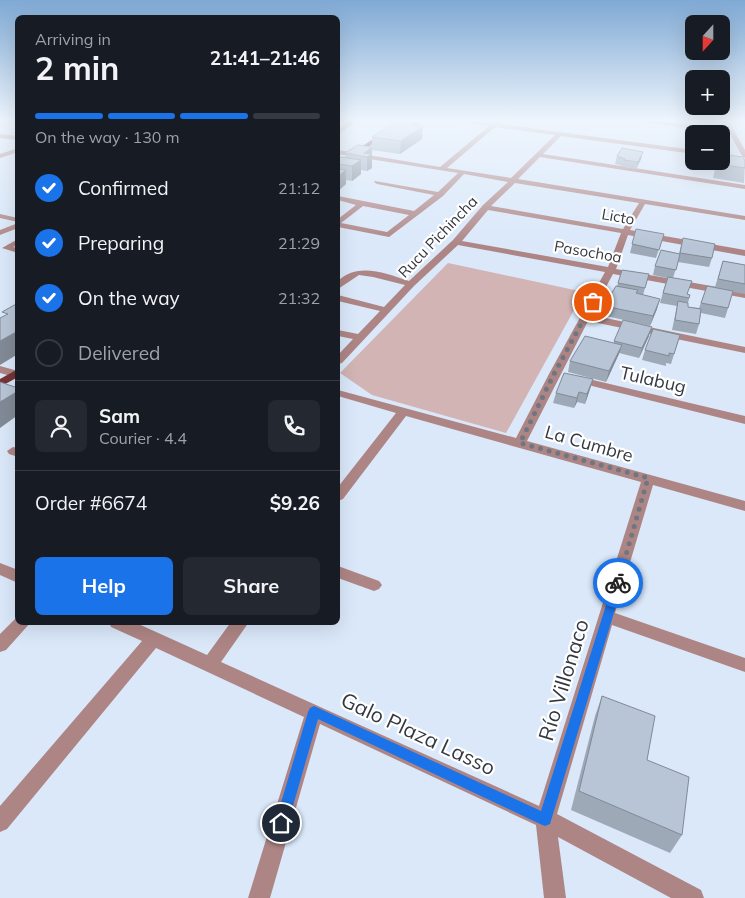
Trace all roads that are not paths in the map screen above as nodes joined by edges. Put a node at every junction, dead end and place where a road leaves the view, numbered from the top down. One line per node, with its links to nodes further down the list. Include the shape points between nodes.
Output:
1 (400, 162): 5 (street)
2 (450, 162): 5 (street)
3 (533, 162): 7 (street, Rucu Pichincha)
4 (578, 162): 9 (street)
5 (441, 169): 6 (street)
6 (462, 172): 7 (street); 10 (street)
7 (514, 180): 12 (street); 14 (street, Rucu Pichincha)
8 (377, 182): 10 (street)
9 (745, 187)
10 (440, 194): 15 (street)
11 (340, 198): 13 (street)
12 (642, 202): 17 (street); 22 (street)
13 (358, 203): 15 (street); 19 (street)
14 (486, 207): 22 (street, Licto); 25 (street, Rucu Pichincha)
15 (415, 214): 20 (street, via 389,235)
16 (0, 216): 18 (street)
17 (745, 218)
18 (15, 219)
19 (340, 221)
20 (340, 223)
21 (15, 226): 23 (street)
22 (625, 232): 27 (street, Licto); 28 (street)
23 (0, 233)
24 (15, 242): 26 (street, via 6,247)
25 (456, 242): 28 (street, Pasochoa); 30 (street, Rucu Pichincha)
26 (15, 250)
27 (745, 253)
28 (611, 270): 31 (street, Pasochoa); 34 (street)
29 (340, 284): 30 (street, via 351,275 366,273)
30 (411, 284): 33 (street, Rucu Pichincha)
31 (745, 295)
32 (340, 298): 33 (street)
33 (386, 310): 36 (street, Rucu Pichincha)
34 (585, 317): 37 (street); 41 (street)
35 (340, 333): 36 (street)
36 (360, 338): 38 (street, Rucu Pichincha)
37 (745, 350)
38 (340, 360)
39 (0, 369): 40 (street)
40 (15, 373)
41 (554, 374): 46 (street, Tulabug); 47 (street)
42 (15, 375): 43 (main road)
43 (0, 384)
44 (340, 394): 45 (street, La Cumbre)
45 (404, 411): 47 (street, La Cumbre); 49 (street)
46 (745, 420)
47 (520, 443): 48 (street, La Cumbre)
48 (648, 478): 50 (street, La Cumbre); 55 (street, Río Villonaco)
49 (340, 493)
50 (745, 506)
51 (0, 569): 53 (street)
52 (340, 573): 54 (street)
53 (15, 575)
54 (374, 585)
55 (608, 617): 62 (street); 64 (street, Río Villonaco)
56 (20, 625): 60 (street)
57 (123, 625): 59 (street, Galo Plaza Lasso)
58 (239, 625): 61 (street)
59 (153, 640): 61 (street, Galo Plaza Lasso); 65 (street)
60 (0, 645)
61 (210, 664): 63 (street, Galo Plaza Lasso)
62 (745, 665)
63 (314, 712): 64 (street, Galo Plaza Lasso); 66 (street)
64 (545, 819): 67 (street, Río Villonaco); 68 (street, Galo Plaza Lasso)
65 (0, 822)
66 (259, 898)
67 (555, 898)
68 (693, 898)

